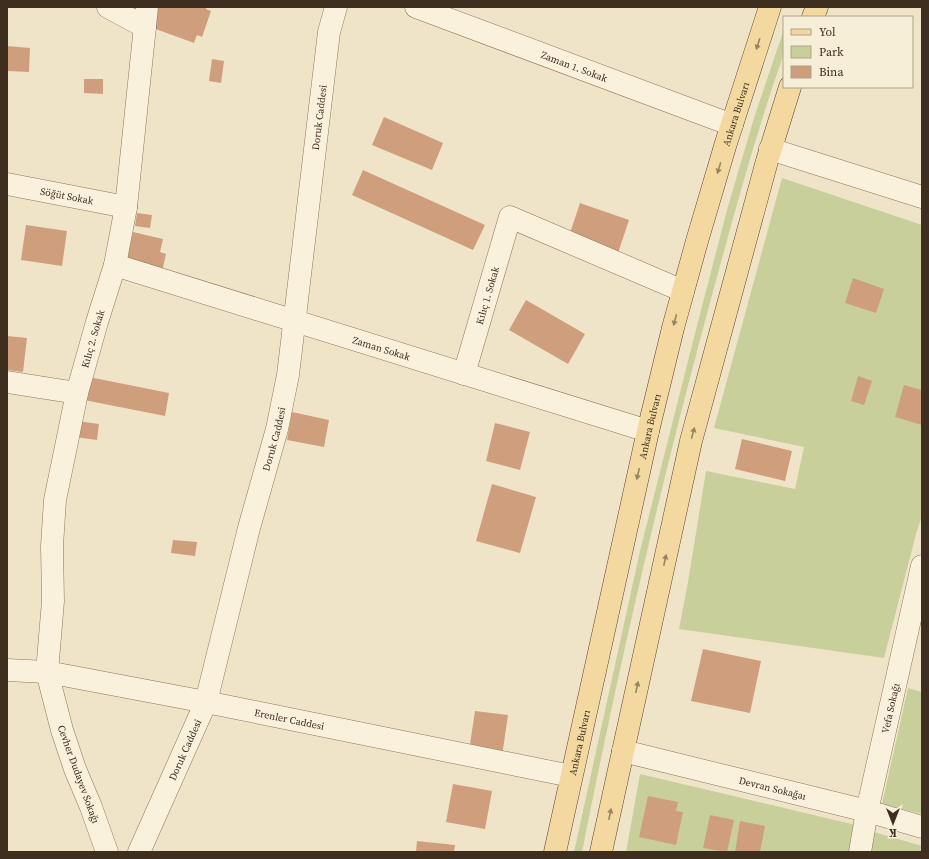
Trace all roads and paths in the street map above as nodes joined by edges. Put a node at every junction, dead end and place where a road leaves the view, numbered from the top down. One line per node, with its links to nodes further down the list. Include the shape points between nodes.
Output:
1 (108, 7): 5 (street)
2 (336, 7): 14 (street, Doruk Caddesi, via 329,32)
3 (416, 7): 7 (street, Zaman 1. Sokak)
4 (770, 7): 7 (main road, Ankara Bulvarı, one-way to 7)
5 (146, 17): 11 (street, Kılıç 2. Sokak)
6 (790, 88): 8 (main road)
7 (732, 126): 13 (main road, Ankara Bulvarı, one-way to 13)
8 (770, 149): 10 (street); 23 (main road, one-way to 8, via 691,441)
9 (7, 184): 11 (street, Söğüt Sokak)
10 (921, 196)
11 (126, 207): 12 (street, Kılıç 2. Sokak)
12 (115, 265): 14 (street, Zaman Sokak); 17 (street, Kılıç 2. Sokak)
13 (683, 291): 15 (street, Kılıç 1. Sokak, via 510,217); 18 (main road, Ankara Bulvarı, one-way to 18)
14 (294, 321): 15 (street, Zaman Sokak); 22 (street, Doruk Caddesi, via 288,374 277,430 249,528)
15 (464, 374): 18 (street, Zaman Sokak)
16 (7, 382): 17 (street)
17 (77, 393): 21 (street, Kılıç 2. Sokak, via 55,500 52,546 53,601)
18 (648, 431): 24 (main road, Ankara Bulvarı, one-way to 24)
19 (922, 566): 25 (street, Vefa Sokağı)
20 (7, 670): 21 (street, Erenler Caddesi)
21 (47, 672): 22 (street, Erenler Caddesi); 27 (street, Cevher Dudayev Sokağı, via 62,730)
22 (206, 702): 24 (street, Erenler Caddesi); 28 (street, Doruk Caddesi)
23 (623, 751): 25 (street, Devran Sokağaı); 30 (main road, one-way to 23)
24 (571, 776): 29 (main road, Ankara Bulvarı)
25 (866, 812): 26 (street, Devran Sokağaı); 31 (street, Vefa Sokağı)
26 (922, 827)
27 (107, 852)
28 (139, 852)
29 (555, 852)
30 (601, 852)
31 (860, 852)

